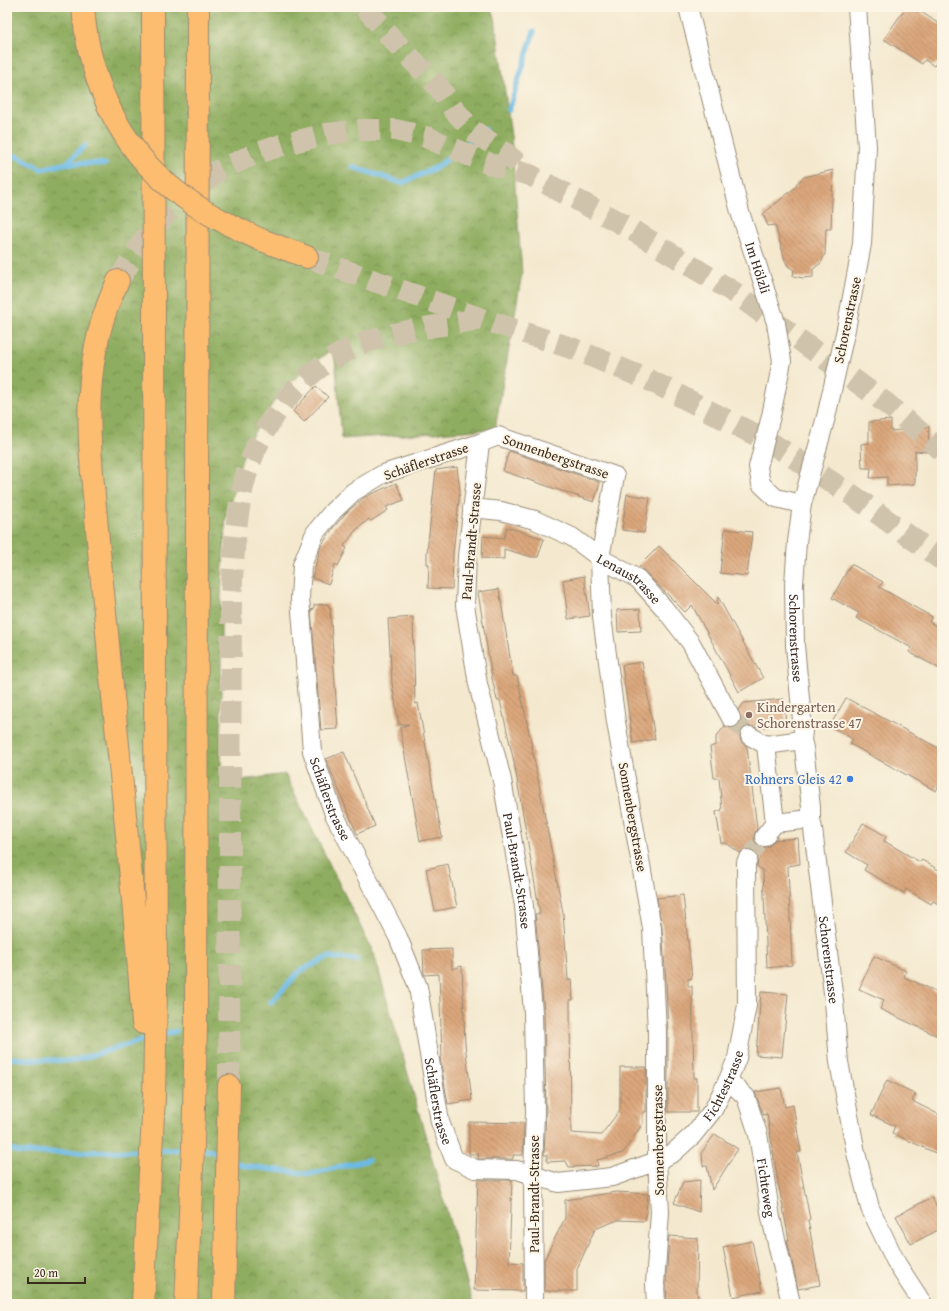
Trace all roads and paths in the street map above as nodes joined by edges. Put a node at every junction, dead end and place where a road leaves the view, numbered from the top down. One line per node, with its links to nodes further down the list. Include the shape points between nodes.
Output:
1 (83, 7): 6 (highway, bridge, via 84,25 99,85 112,114 131,144 151,168 177,192 218,219 259,239)
2 (153, 7): 20 (highway)
3 (198, 7): 27 (highway, via 195,1084)
4 (688, 7): 9 (street, Im Hölzli, via 740,212 776,323 782,361 758,467 761,484 776,498)
5 (857, 7): 9 (street, Schorenstrasse, via 867,147 862,244 831,395)
6 (307, 257)
7 (118, 281): 20 (highway, via 104,312 95,346 90,393 90,437 96,527 136,932)
8 (480, 443): 10 (street, Paul-Brandt-Strasse); 11 (street, Sonnenbergstrasse, via 498,436 615,476); 24 (street, Schäflerstrasse, via 383,474 353,492 315,533 302,565 300,598 312,751 334,814 398,937 418,988 440,1122 454,1159 475,1169 517,1170)
9 (802, 504): 14 (street, Schorenstrasse, via 794,584 795,645)
10 (472, 508): 11 (street, Lenaustrasse, via 501,511 535,520 572,536); 24 (street, Paul-Brandt-Strasse, via 466,556 465,605 478,684 502,780 524,906 533,1012)
11 (600, 558): 12 (street, Lenaustrasse, via 638,579 664,608 691,643); 23 (street, Sonnenbergstrasse, via 602,617 616,722 652,928 658,1032)
12 (731, 718)
13 (750, 736): 15 (street)
14 (802, 740): 15 (street); 16 (street, Schorenstrasse)
15 (766, 745): 17 (street)
16 (811, 819): 17 (street); 31 (street, Schorenstrasse, via 834,1001 839,1062 856,1152 870,1208 897,1264)
17 (775, 823): 18 (street)
18 (764, 837)
19 (748, 859): 21 (street, Fichtestrasse, via 747,1005 737,1058)
20 (148, 990): 26 (highway, via 145,1061 147,1234)
21 (728, 1080): 23 (street, Fichtestrasse, via 712,1110 693,1135 673,1154); 25 (street, Fichteweg, via 746,1097 758,1134 771,1218)
22 (229, 1086): 28 (highway)
23 (657, 1161): 24 (street, Fichtestrasse, via 605,1178 558,1183); 30 (street, Sonnenbergstrasse, via 660,1212)
24 (533, 1175): 29 (street, Paul-Brandt-Strasse)
25 (791, 1302)
26 (143, 1304)
27 (186, 1304)
28 (224, 1304)
29 (534, 1304)
30 (656, 1304)
31 (923, 1304)

